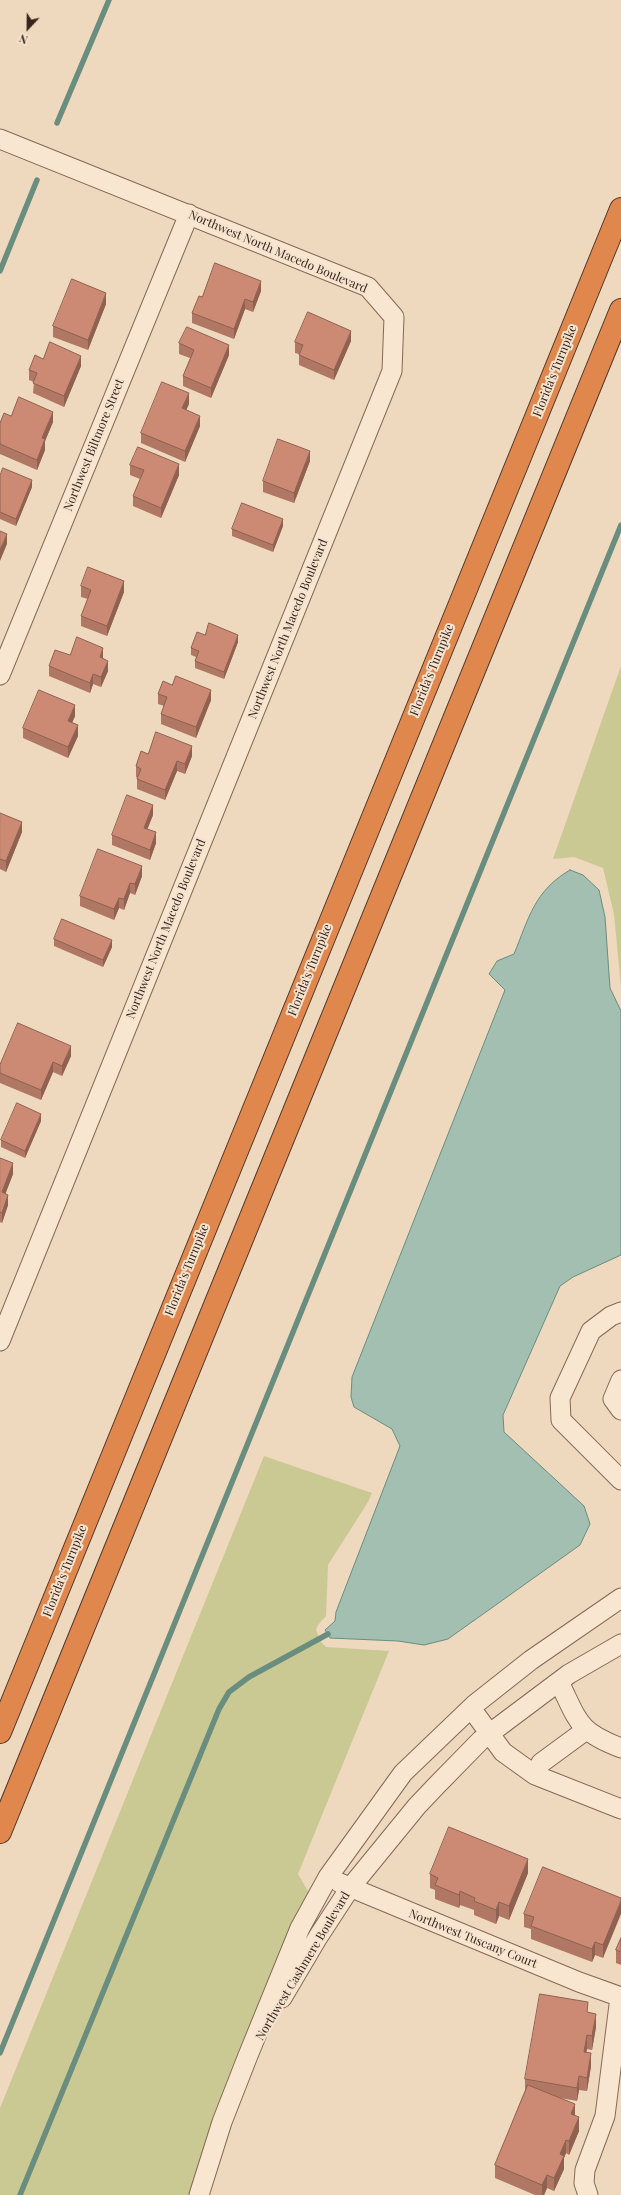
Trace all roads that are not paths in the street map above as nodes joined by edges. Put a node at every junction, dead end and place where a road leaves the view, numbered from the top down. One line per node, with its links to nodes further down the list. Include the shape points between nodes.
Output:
1 (0, 139): 3 (street, Northwest North Macedo Boulevard)
2 (621, 209): 16 (highway, Florida's Turnpike)
3 (189, 214): 5 (street, Northwest Biltmore Street); 7 (street, Northwest North Macedo Boulevard, via 368,287 394,317 392,371)
4 (621, 310): 21 (highway)
5 (0, 675)
6 (621, 1312): 10 (street, via 591,1331 560,1398 561,1420)
7 (0, 1341)
8 (621, 1380): 9 (street, via 613,1399)
9 (621, 1410)
10 (621, 1480)
11 (621, 1598): 14 (street, Northwest Cashmere Boulevard, via 531,1660)
12 (621, 1644): 13 (street, Northwest Cashmere Boulevard)
13 (559, 1682): 15 (street, via 580,1724); 17 (street, Northwest Cashmere Boulevard)
14 (471, 1708): 17 (street); 22 (street, Northwest Cashmere Boulevard, via 403,1773)
15 (586, 1730): 18 (street, via 602,1741); 19 (street, via 541,1763)
16 (0, 1732)
17 (490, 1733): 19 (street, via 503,1752); 23 (street, Northwest Cashmere Boulevard, via 417,1806)
18 (621, 1748)
19 (535, 1775): 20 (street)
20 (621, 1809)
21 (0, 1832)
22 (328, 1877): 23 (street, Northwest Tuscany Court); 25 (street, Northwest Cashmere Boulevard, via 300,1928)
23 (350, 1888): 24 (street, Northwest Tuscany Court); 25 (street, Northwest Cashmere Boulevard, via 286,1991 264,2033)
24 (621, 1997): 27 (street, Northwest Tuscany Court, via 605,2116 585,2170 584,2184)
25 (250, 2050): 26 (street, Northwest Cashmere Boulevard, via 222,2122)
26 (199, 2195)
27 (588, 2195)

